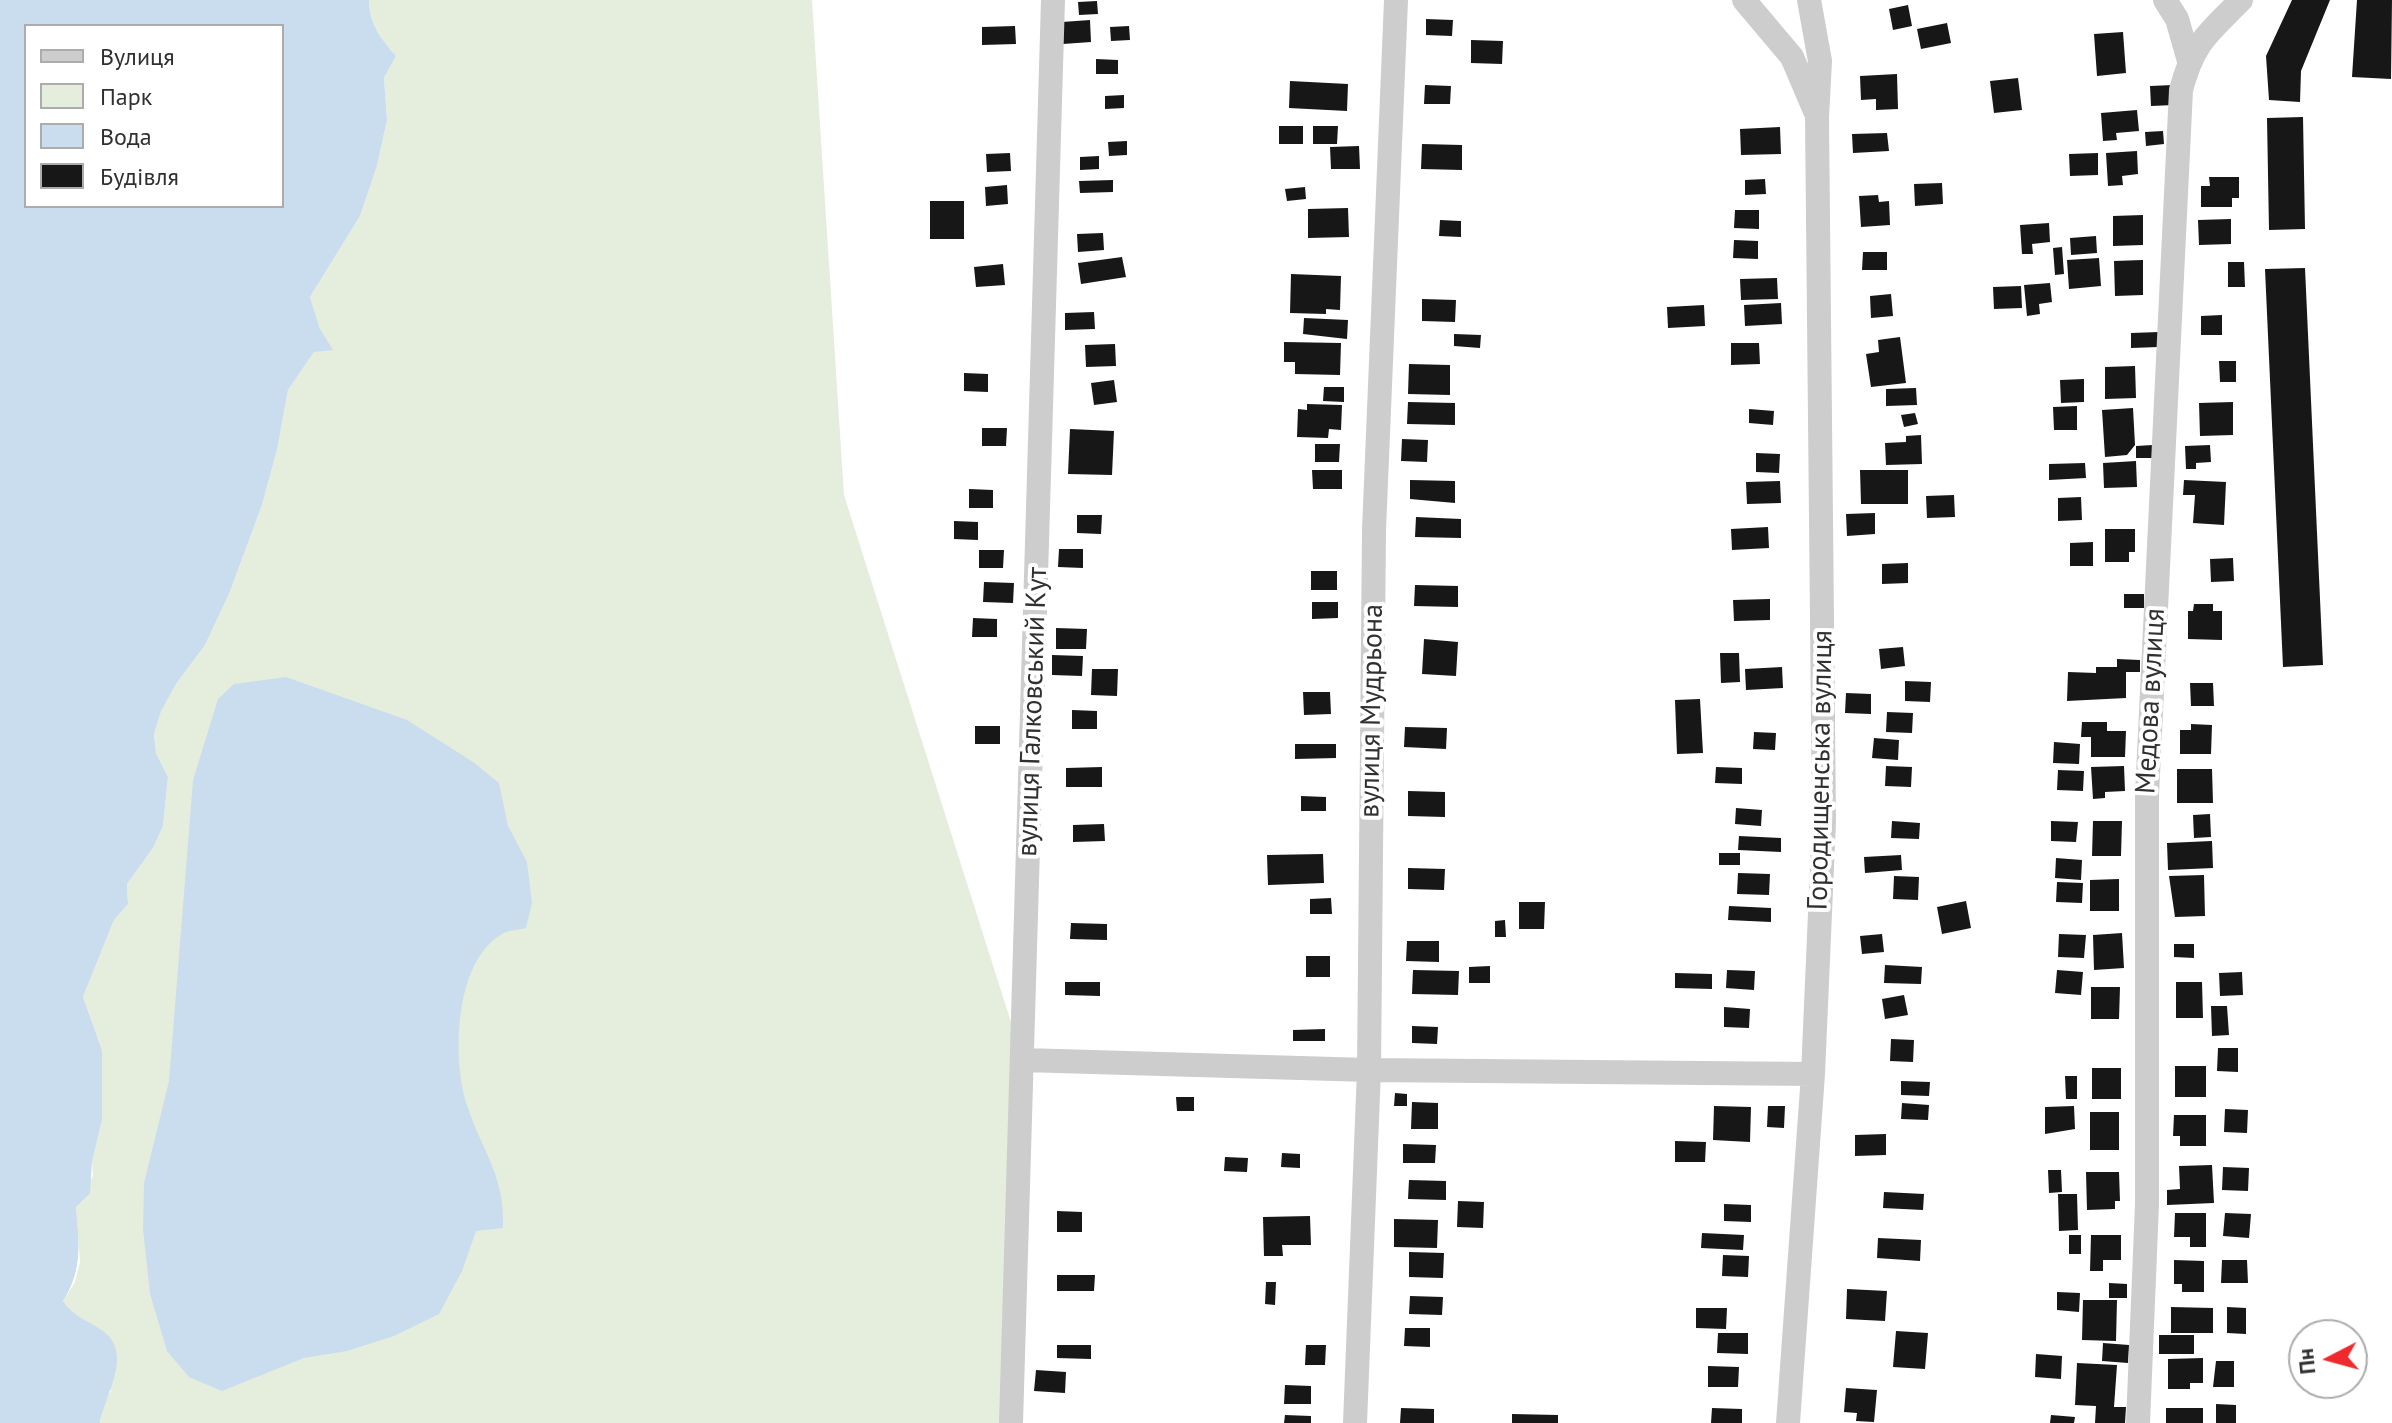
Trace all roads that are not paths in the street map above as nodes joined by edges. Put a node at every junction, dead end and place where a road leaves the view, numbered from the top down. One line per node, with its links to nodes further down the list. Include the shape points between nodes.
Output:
1 (1053, 0): 9 (street, вулиця Галковський Кут)
2 (1396, 0): 10 (street, вулиця Мудрьона, via 1374,530)
3 (1744, 0): 8 (street, Городищенська вулиця, via 1792,57)
4 (1809, 0): 8 (street, Городищенська вулиця, via 1820,61)
5 (2165, 0): 7 (street, via 2177,19)
6 (2241, 0): 7 (street, Медова вулиця, via 2215,22)
7 (2189, 61): 15 (street, Медова вулиця, via 2181,90 2174,209 2147,795 2147,1204)
8 (1817, 117): 11 (street, Городищенська вулиця, via 1824,821)
9 (1023, 1060): 10 (street); 12 (street, вулиця Галковський Кут)
10 (1369, 1070): 11 (street); 13 (street, вулиця Мудрьона)
11 (1813, 1074): 14 (street, Городищенська вулиця)
12 (1011, 1423)
13 (1355, 1423)
14 (1788, 1423)
15 (2138, 1423)

